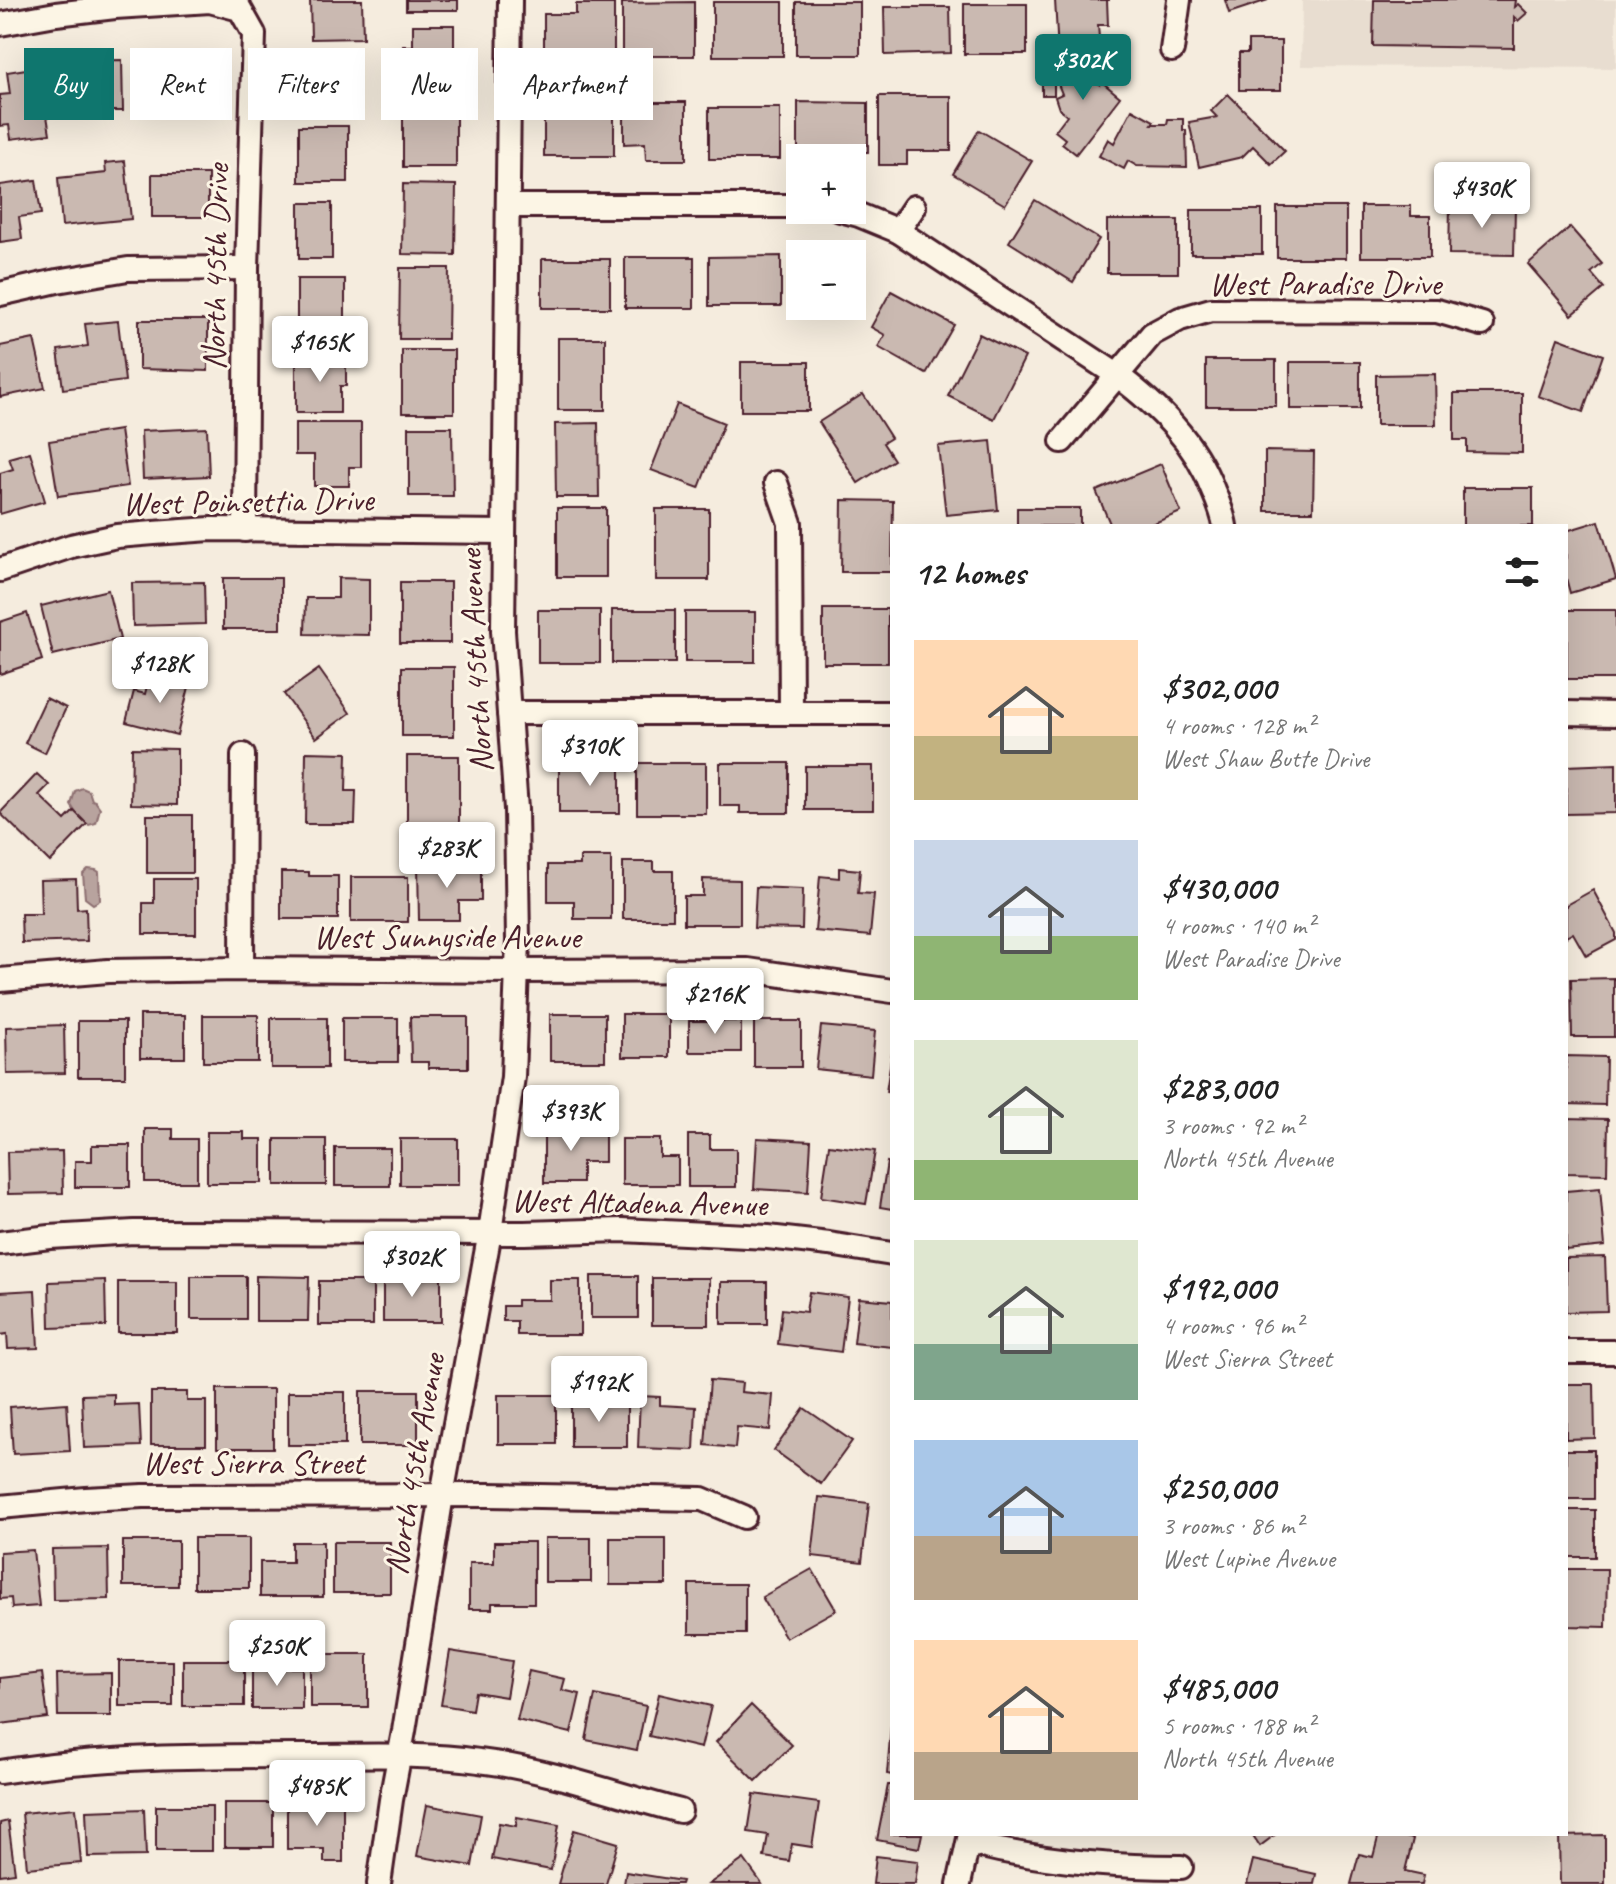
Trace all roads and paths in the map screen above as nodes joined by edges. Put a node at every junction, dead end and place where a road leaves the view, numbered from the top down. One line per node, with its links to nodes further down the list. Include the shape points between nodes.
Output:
1 (510, 0): 6 (street, North 45th Avenue)
2 (1179, 0): 5 (street)
3 (26, 10): 4 (street); 11 (street, North 45th Drive, via 210,1 240,9 254,34)
4 (0, 24)
5 (1172, 50)
6 (508, 206): 7 (street); 19 (street, North 45th Avenue)
7 (786, 206)
8 (914, 207): 10 (street)
9 (866, 218): 10 (street)
10 (898, 231): 14 (street)
11 (247, 268): 12 (street, via 128,269); 18 (street, North 45th Drive)
12 (0, 294)
13 (1482, 324): 14 (street, West Paradise Drive, via 1437,311 1211,310 1152,334)
14 (1117, 375): 15 (street, West Paradise Drive); 17 (street, via 1143,394 1192,447)
15 (1062, 441)
16 (776, 483): 22 (street, via 790,523)
17 (1225, 524)
18 (245, 530): 19 (street, West Poinsettia Drive); 20 (street, West Poinsettia Drive, via 117,536)
19 (503, 532): 21 (street, North 45th Avenue)
20 (0, 570)
21 (509, 713): 22 (street); 28 (street, North 45th Avenue, via 516,809)
22 (791, 713): 23 (street)
23 (890, 713)
24 (1568, 713): 25 (street)
25 (1616, 714)
26 (243, 755): 27 (street)
27 (242, 969): 28 (street, West Sunnyside Avenue); 29 (street, West Sunnyside Avenue, via 108,971)
28 (517, 971): 30 (street, West Sunnyside Avenue, via 748,970); 31 (street, North 45th Avenue, via 513,1077)
29 (0, 980)
30 (890, 991)
31 (490, 1232): 32 (street, West Altadena Avenue, via 134,1232); 33 (street, West Altadena Avenue, via 622,1230 768,1237); 36 (street, North 45th Avenue)
32 (0, 1243)
33 (890, 1254)
34 (1568, 1352): 35 (street)
35 (1616, 1352)
36 (442, 1495): 37 (street, West Sierra Street, via 143,1496); 38 (street, West Sierra Street, via 702,1499); 39 (street, North 45th Avenue)
37 (0, 1507)
38 (744, 1517)
39 (399, 1757): 40 (street, via 123,1758); 41 (street, via 480,1761); 44 (street, North 45th Avenue)
40 (0, 1772)
41 (680, 1811)
42 (970, 1838): 43 (street, via 1008,1853 1062,1861); 45 (street)
43 (1181, 1867)
44 (379, 1884)
45 (959, 1884)

